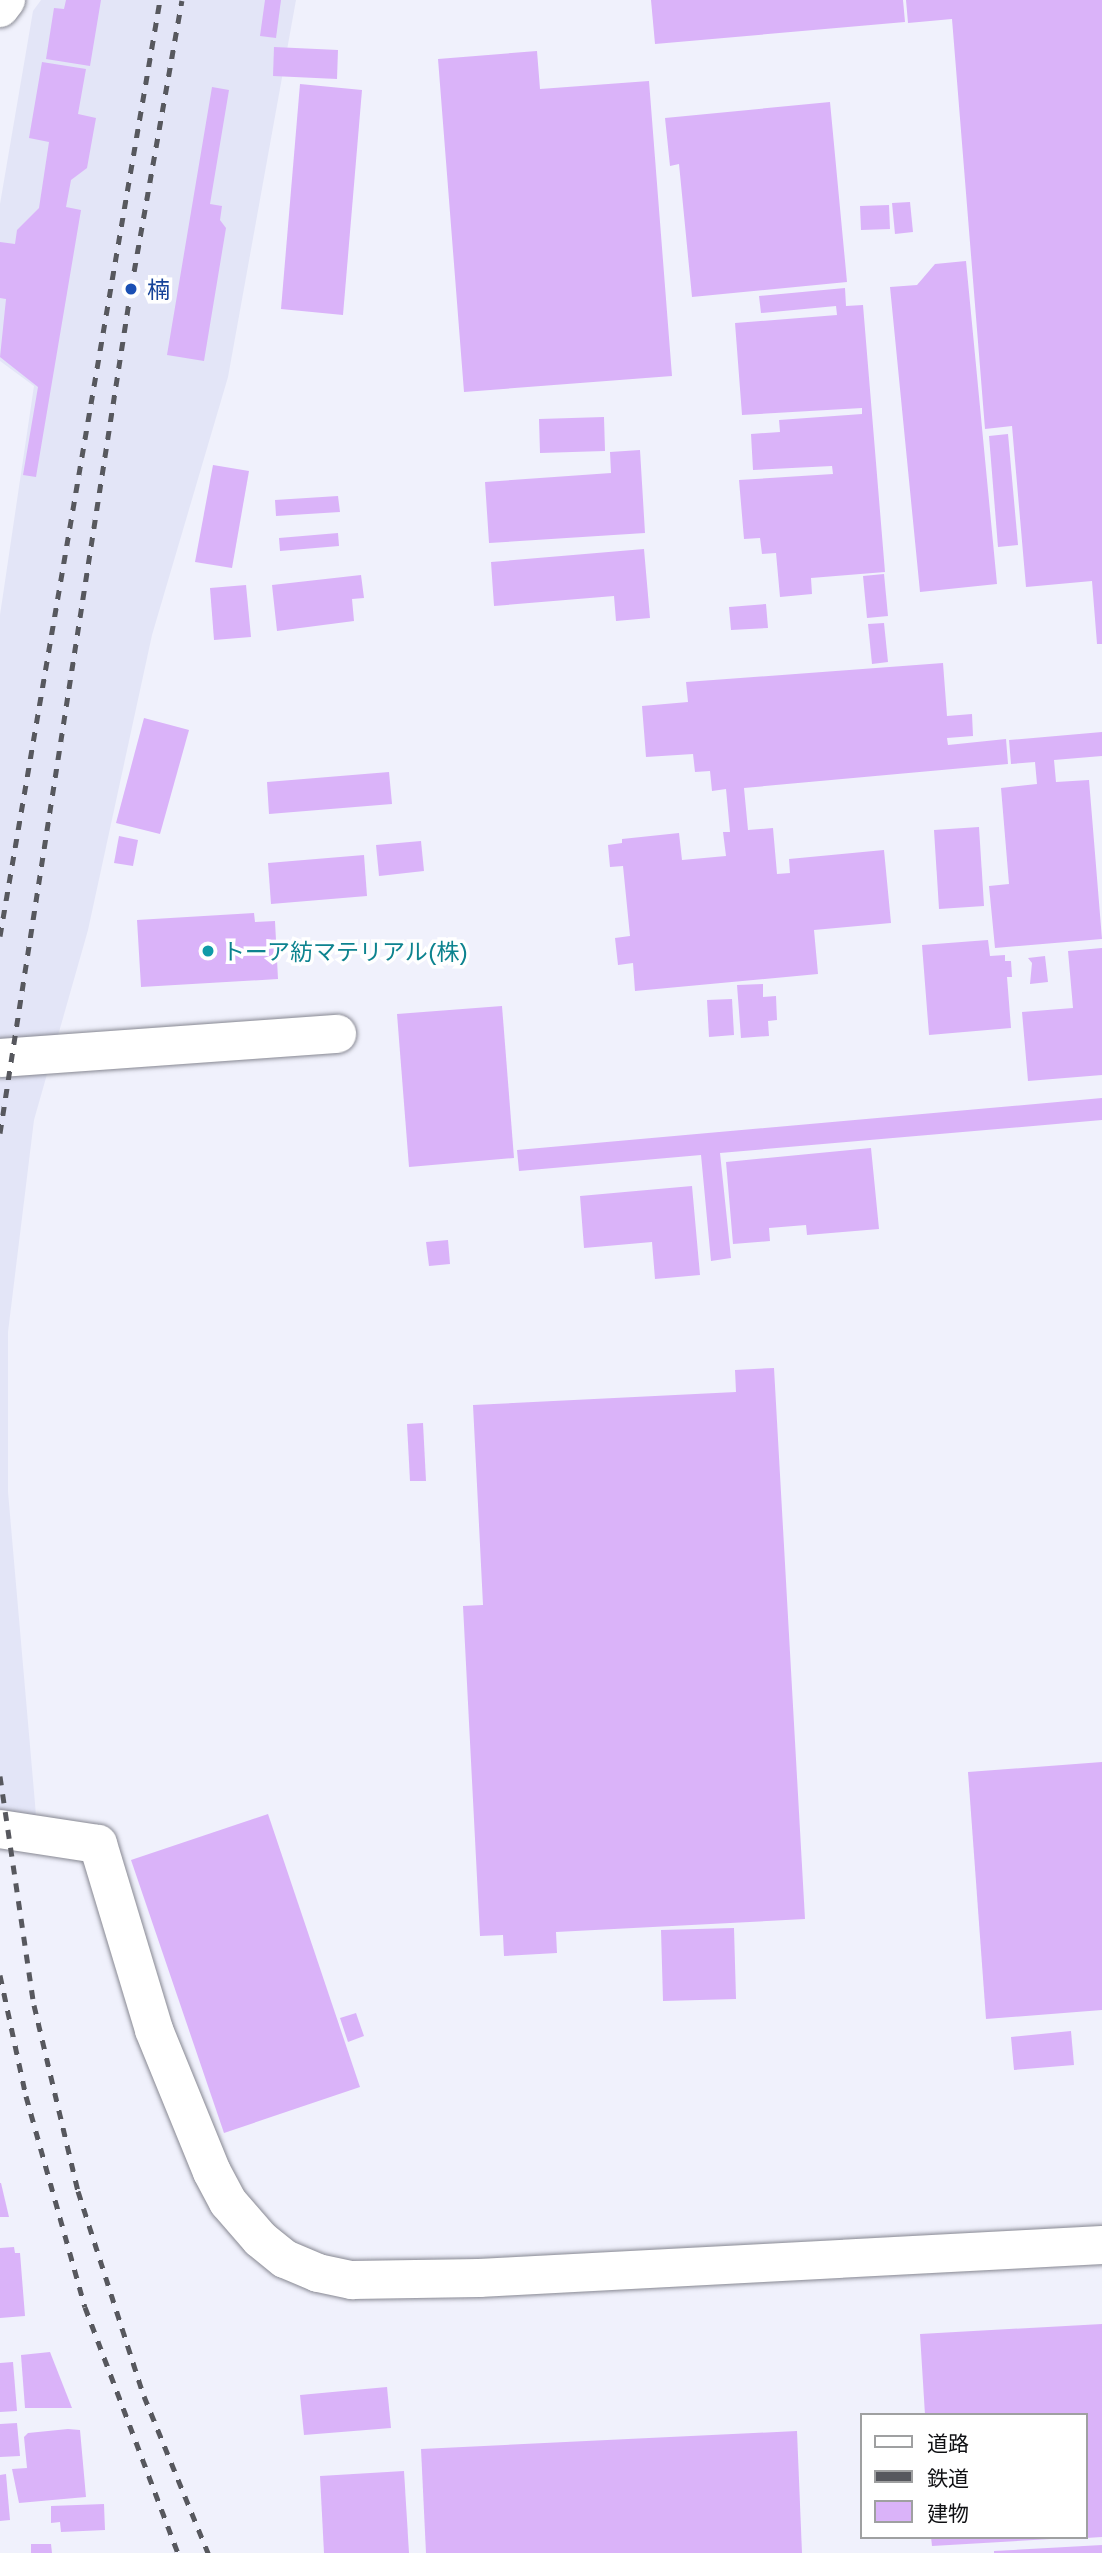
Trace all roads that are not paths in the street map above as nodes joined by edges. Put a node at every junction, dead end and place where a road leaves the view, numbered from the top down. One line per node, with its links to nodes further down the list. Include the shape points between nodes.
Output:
1 (6, 0): 2 (street)
2 (0, 8)
3 (337, 1034): 4 (street)
4 (0, 1058)
5 (0, 1829): 6 (street, via 98,1844 154,2031 212,2172 228,2202 260,2239 285,2259 318,2273 352,2280 479,2278)
6 (1102, 2245)

